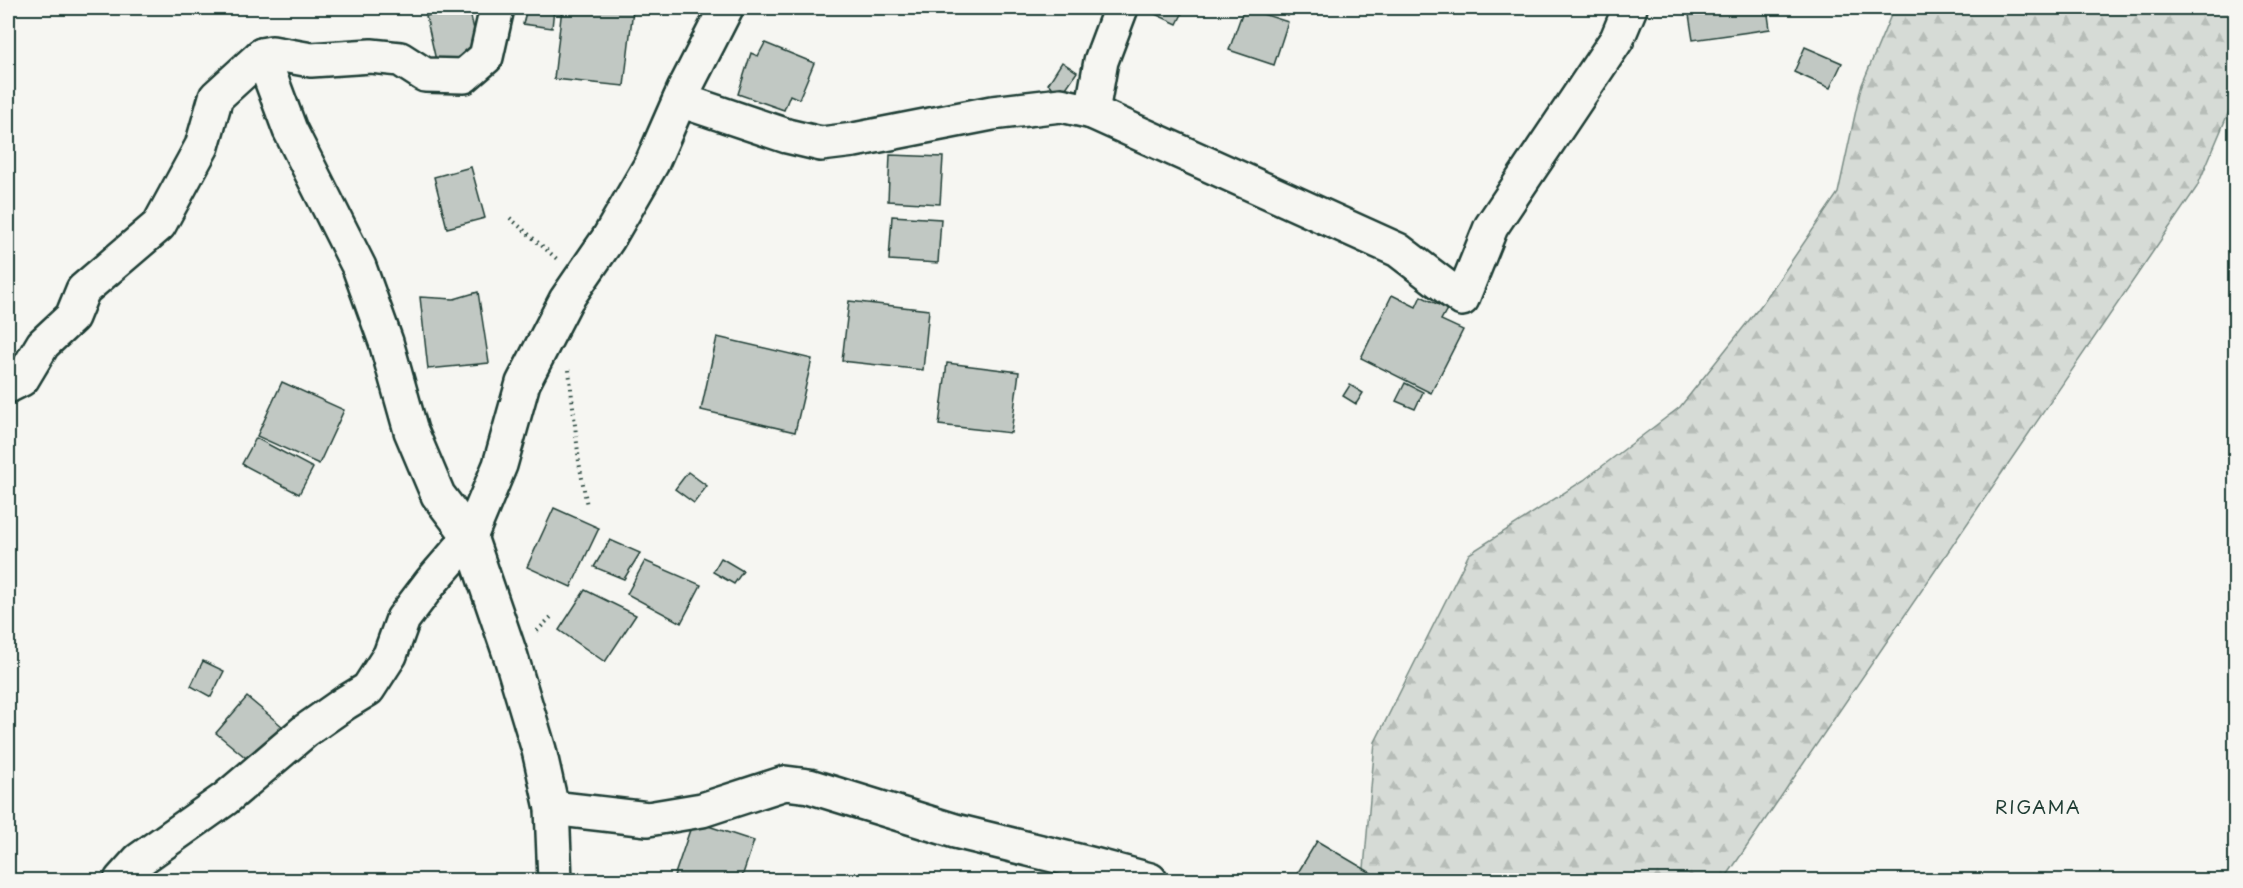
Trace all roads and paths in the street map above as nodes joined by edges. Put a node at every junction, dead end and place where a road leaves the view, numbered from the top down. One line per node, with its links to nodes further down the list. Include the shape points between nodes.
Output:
1 (497, 8): 5 (street, via 486,57 464,76 425,75 400,59 370,56 311,60 272,53)
2 (726, 8): 6 (street)
3 (1121, 8): 7 (street, via 1101,61)
4 (1630, 8): 7 (street, via 1617,39 1491,227 1462,299 1398,250)
5 (262, 55): 11 (street, via 216,97 202,146 159,225 83,290 72,317 43,344 22,379); 13 (street, via 290,130 359,267 411,430 438,495)
6 (680, 100): 7 (street, via 821,144 992,112 1061,105); 9 (street, via 652,163 608,239)
7 (1092, 112)
8 (510, 218): 9 (path, via 558,259)
9 (566, 300): 13 (street, via 523,383 500,465)
10 (569, 366): 12 (path)
11 (8, 386)
12 (587, 506)
13 (470, 537): 14 (street, via 511,657); 15 (street, via 403,620 390,655 368,689 305,731 225,798 139,860)
14 (552, 808): 16 (street); 17 (street, via 648,819 702,810 785,783 809,786 955,831)
15 (122, 880)
16 (555, 880)
17 (1150, 880)

